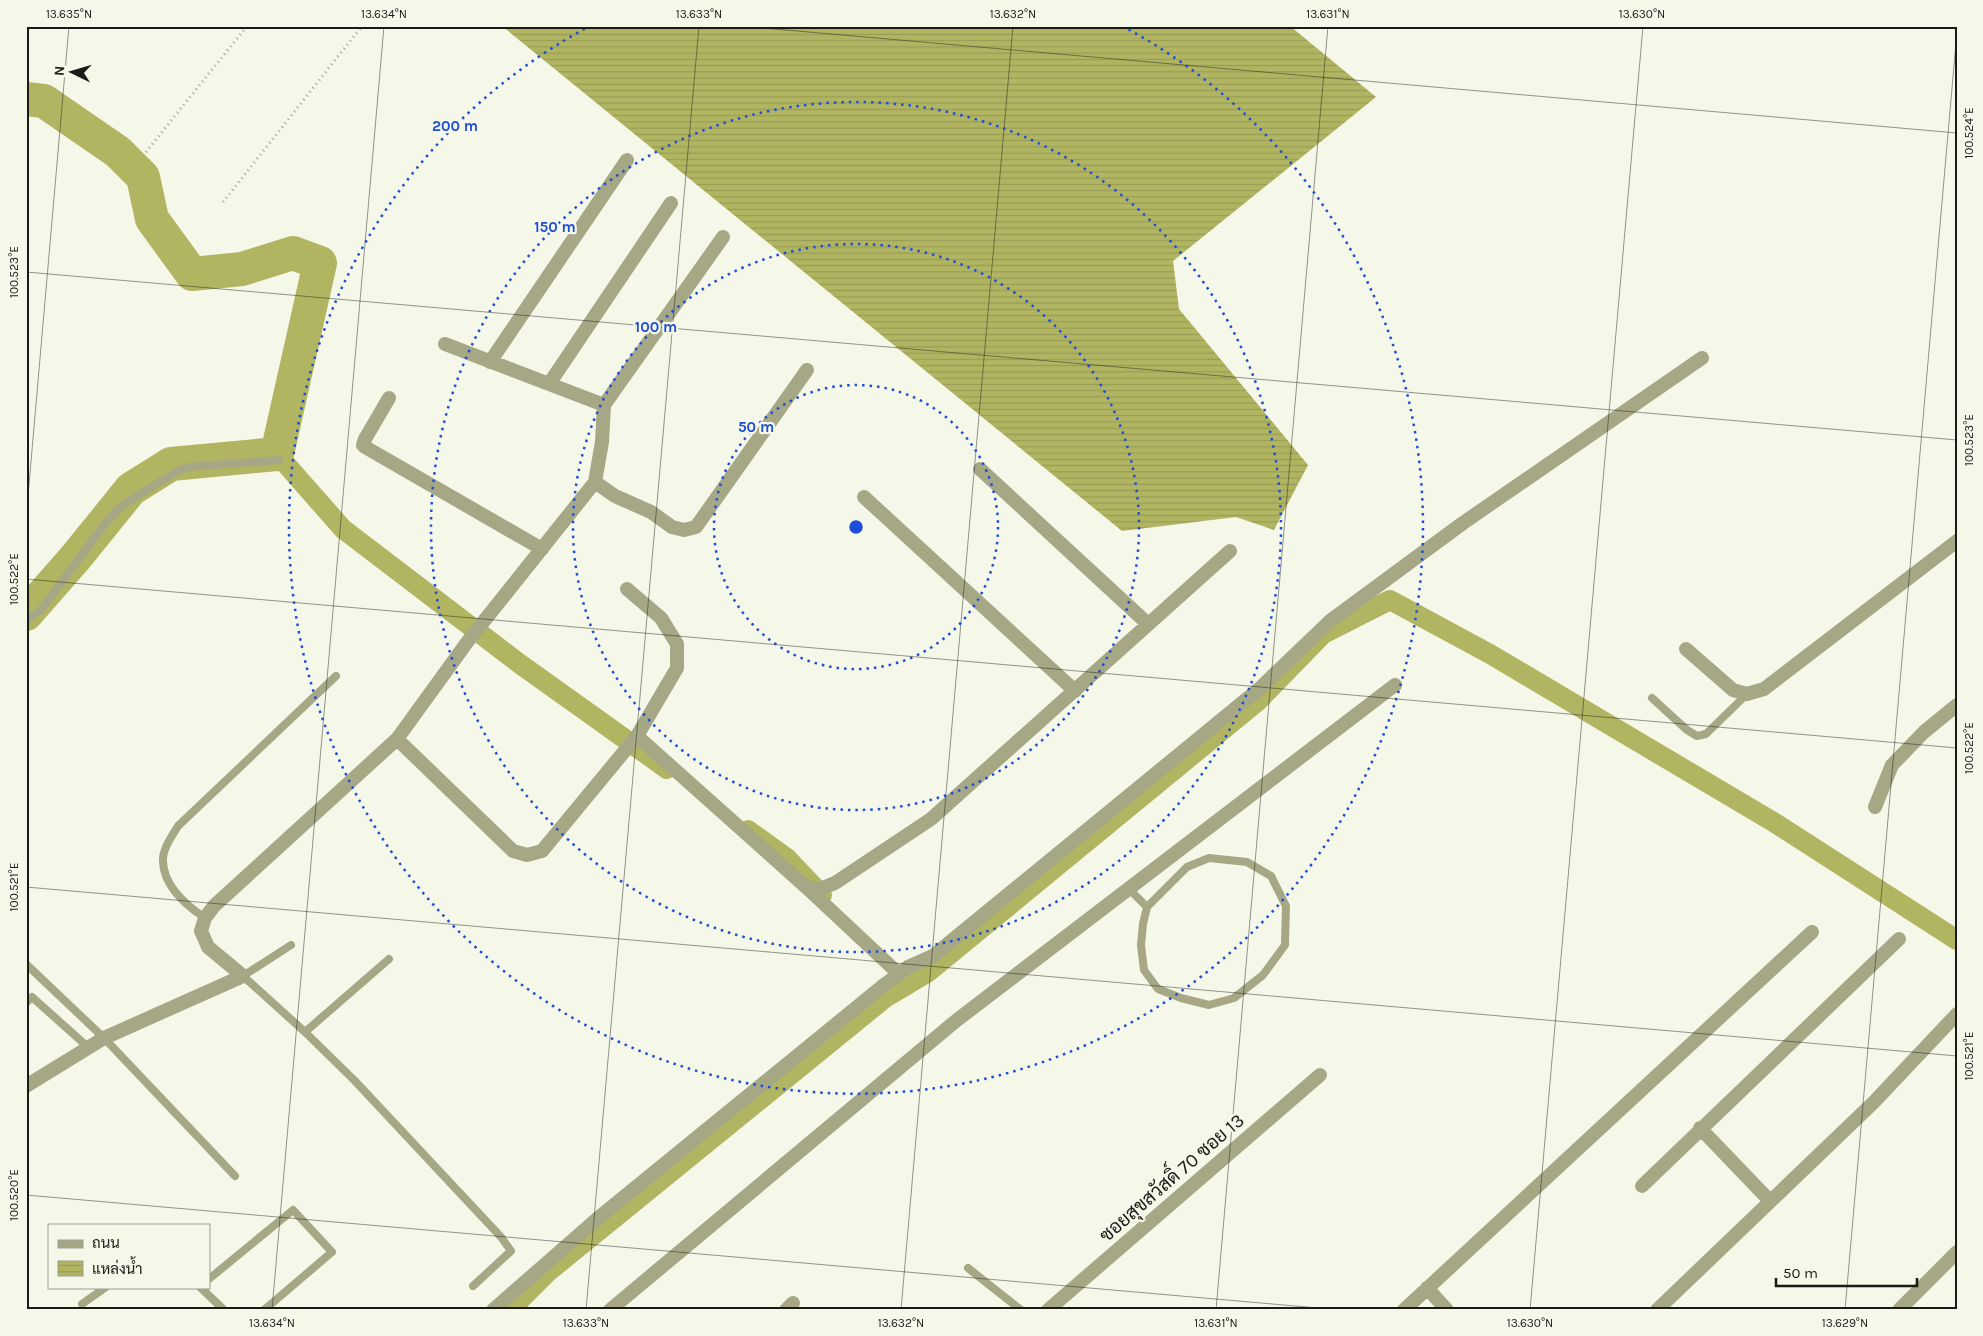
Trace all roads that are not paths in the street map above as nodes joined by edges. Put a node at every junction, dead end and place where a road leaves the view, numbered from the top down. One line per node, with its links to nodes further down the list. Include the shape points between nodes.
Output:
1 (627, 160): 6 (street)
2 (671, 203): 8 (street)
3 (723, 238): 10 (street)
4 (445, 344): 6 (street)
5 (1702, 358): 40 (street, via 1471,517 1344,610 1259,689 933,956)
6 (490, 362): 8 (street)
7 (807, 370): 13 (street, via 696,527 684,530 672,527)
8 (549, 384): 10 (street)
9 (389, 398): 16 (street, via 365,439 365,447)
10 (604, 405): 13 (street)
11 (279, 460): 19 (lane, via 188,467 148,488 124,504 107,521 46,604)
12 (980, 470): 20 (street)
13 (595, 482): 16 (street)
14 (864, 498): 24 (street)
15 (1957, 541): 25 (street, via 1764,689)
16 (542, 549): 29 (street, via 468,641)
17 (1230, 551): 20 (street)
18 (627, 589): 28 (street, via 661,618 677,644 678,668)
19 (26, 620)
20 (1148, 624): 24 (street)
21 (1686, 649): 25 (street, via 1733,690)
22 (336, 676): 34 (lane, via 178,826 167,846 163,862 169,882 188,907)
23 (1395, 685): 32 (street)
24 (1075, 691): 31 (street, via 931,819 836,883 820,889)
25 (1747, 694): 26 (lane, via 1706,734 1698,736)
26 (1652, 698)
27 (1957, 705): 30 (street, via 1924,732 1892,765)
28 (636, 736): 29 (street, via 542,851 527,855 513,850); 31 (street)
29 (396, 739): 34 (street, via 214,906)
30 (1875, 808)
31 (806, 887): 40 (street)
32 (1129, 889): 33 (lane); 64 (street, via 958,1020)
33 (1147, 907): 33 (lane, via 1141,945 1144,970 1158,989 1181,998 1209,1005 1234,998 1263,976 1285,945 1286,906 1271,876 1247,862 1209,858 1187,867)
34 (205, 918): 41 (street, via 201,931 208,947)
35 (1812, 932): 59 (street)
36 (1899, 939): 49 (street)
37 (291, 945): 41 (lane)
38 (389, 959): 44 (lane)
39 (26, 964): 45 (lane)
40 (899, 974): 63 (street, via 597,1220)
41 (243, 976): 44 (lane); 45 (street)
42 (26, 1003): 46 (lane, via 32,997)
43 (1957, 1014): 52 (street, via 1874,1102)
44 (305, 1032): 56 (lane, via 362,1088 511,1251)
45 (104, 1038): 46 (street); 50 (lane)
46 (89, 1048): 48 (street)
47 (1320, 1075): 66 (street, ซอยสุขสวัสดิ์ 70 ซอย 13)
48 (26, 1086)
49 (1700, 1128): 51 (street); 52 (street)
50 (235, 1176)
51 (1642, 1186)
52 (1770, 1201): 69 (street)
53 (1957, 1252): 70 (street)
54 (968, 1268): 65 (lane)
55 (210, 1278): 62 (lane, via 293,1210 332,1252)
56 (473, 1286)
57 (105, 1288): 60 (lane)
58 (201, 1288): 61 (lane)
59 (1427, 1288): 67 (street); 68 (street)
60 (82, 1304)
61 (224, 1310)
62 (264, 1310)
63 (493, 1310)
64 (610, 1310)
65 (1021, 1310)
66 (1048, 1310)
67 (1404, 1310)
68 (1447, 1310)
69 (1657, 1310)
70 (1899, 1310)

